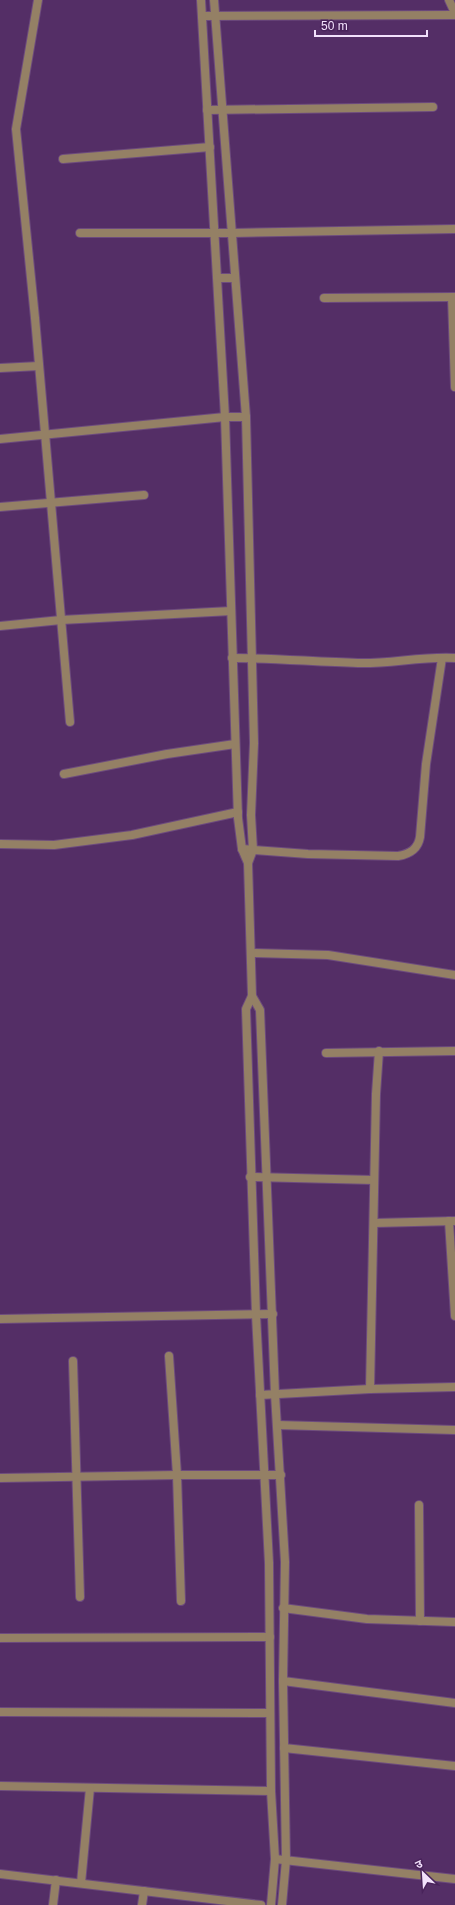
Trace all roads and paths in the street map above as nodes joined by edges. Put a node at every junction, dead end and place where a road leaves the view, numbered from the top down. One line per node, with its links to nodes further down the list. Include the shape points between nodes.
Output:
1 (38, 0): 21 (street, via 16,130)
2 (201, 0): 6 (street)
3 (214, 0): 7 (street)
4 (449, 0): 5 (street)
5 (455, 14): 7 (street)
6 (202, 16): 7 (street); 9 (street)
7 (215, 17): 10 (street)
8 (433, 106): 10 (street)
9 (208, 110): 10 (street); 11 (street)
10 (222, 111): 16 (street)
11 (210, 147): 12 (street); 15 (street)
12 (63, 159)
13 (455, 229): 16 (street)
14 (80, 233): 15 (street)
15 (215, 233): 16 (street); 17 (street)
16 (232, 233): 18 (street)
17 (218, 278): 18 (street); 24 (street)
18 (235, 278): 25 (street)
19 (454, 297): 20 (street); 23 (street)
20 (324, 298)
21 (39, 366): 22 (street); 26 (street)
22 (0, 368)
23 (455, 387)
24 (225, 417): 25 (street); 26 (street); 31 (street)
25 (246, 417): 35 (street)
26 (46, 436): 27 (street); 29 (street)
27 (0, 440)
28 (144, 495): 29 (street)
29 (51, 503): 30 (street); 32 (street)
30 (0, 507)
31 (230, 611): 32 (street); 34 (street)
32 (61, 620): 33 (street); 38 (street)
33 (0, 626)
34 (232, 658): 35 (street); 39 (street)
35 (252, 658): 36 (street, via 357,663); 44 (street)
36 (442, 658): 37 (street); 44 (street, via 426,764 420,837 413,850 406,855 398,856)
37 (455, 658)
38 (70, 722)
39 (235, 744): 40 (street); 41 (street)
40 (64, 774)
41 (238, 812): 42 (street, via 132,835 54,845); 43 (street)
42 (0, 844)
43 (242, 850): 44 (street); 45 (street)
44 (253, 850): 45 (street)
45 (248, 863): 46 (street)
46 (251, 953): 47 (street, via 328,955); 48 (street)
47 (455, 975)
48 (252, 996): 52 (street, via 246,1009); 53 (street, via 260,1010)
49 (379, 1051): 50 (street); 51 (street); 54 (street)
50 (455, 1052)
51 (326, 1053)
52 (250, 1177): 53 (street); 58 (street)
53 (266, 1178): 54 (street); 57 (street)
54 (374, 1180): 56 (street)
55 (452, 1221): 56 (street); 59 (street)
56 (374, 1223): 64 (street)
57 (273, 1314): 58 (street); 65 (street)
58 (256, 1315): 60 (street); 66 (street)
59 (455, 1316)
60 (0, 1319)
61 (169, 1356): 69 (street)
62 (73, 1361): 72 (street)
63 (455, 1387): 64 (street)
64 (370, 1389): 65 (street)
65 (275, 1394): 66 (street); 67 (street)
66 (260, 1395): 70 (street)
67 (277, 1425): 68 (street); 71 (street)
68 (455, 1430)
69 (177, 1475): 70 (street); 72 (street); 76 (street)
70 (265, 1475): 71 (street); 80 (street)
71 (281, 1475): 77 (street, via 285,1562)
72 (78, 1476): 73 (street); 75 (street)
73 (0, 1478)
74 (419, 1505): 78 (street)
75 (80, 1597)
76 (181, 1601)
77 (283, 1608): 78 (street); 82 (street)
78 (420, 1621): 79 (street)
79 (455, 1622)
80 (270, 1637): 81 (street); 85 (street)
81 (0, 1638)
82 (283, 1681): 83 (street); 86 (street)
83 (455, 1703)
84 (0, 1712): 85 (street)
85 (270, 1713): 90 (street)
86 (284, 1748): 87 (street); 92 (street)
87 (455, 1766)
88 (0, 1786): 89 (street)
89 (90, 1788): 90 (street); 96 (street)
90 (271, 1791): 91 (street)
91 (275, 1859): 92 (street); 101 (street)
92 (286, 1860): 95 (street); 102 (street)
93 (0, 1874): 94 (street)
94 (56, 1880): 96 (street); 98 (street)
95 (455, 1880)
96 (81, 1884): 97 (street)
97 (144, 1891): 99 (street); 100 (street)
98 (53, 1905)
99 (142, 1905)
100 (261, 1905)
101 (270, 1905)
102 (282, 1905)

